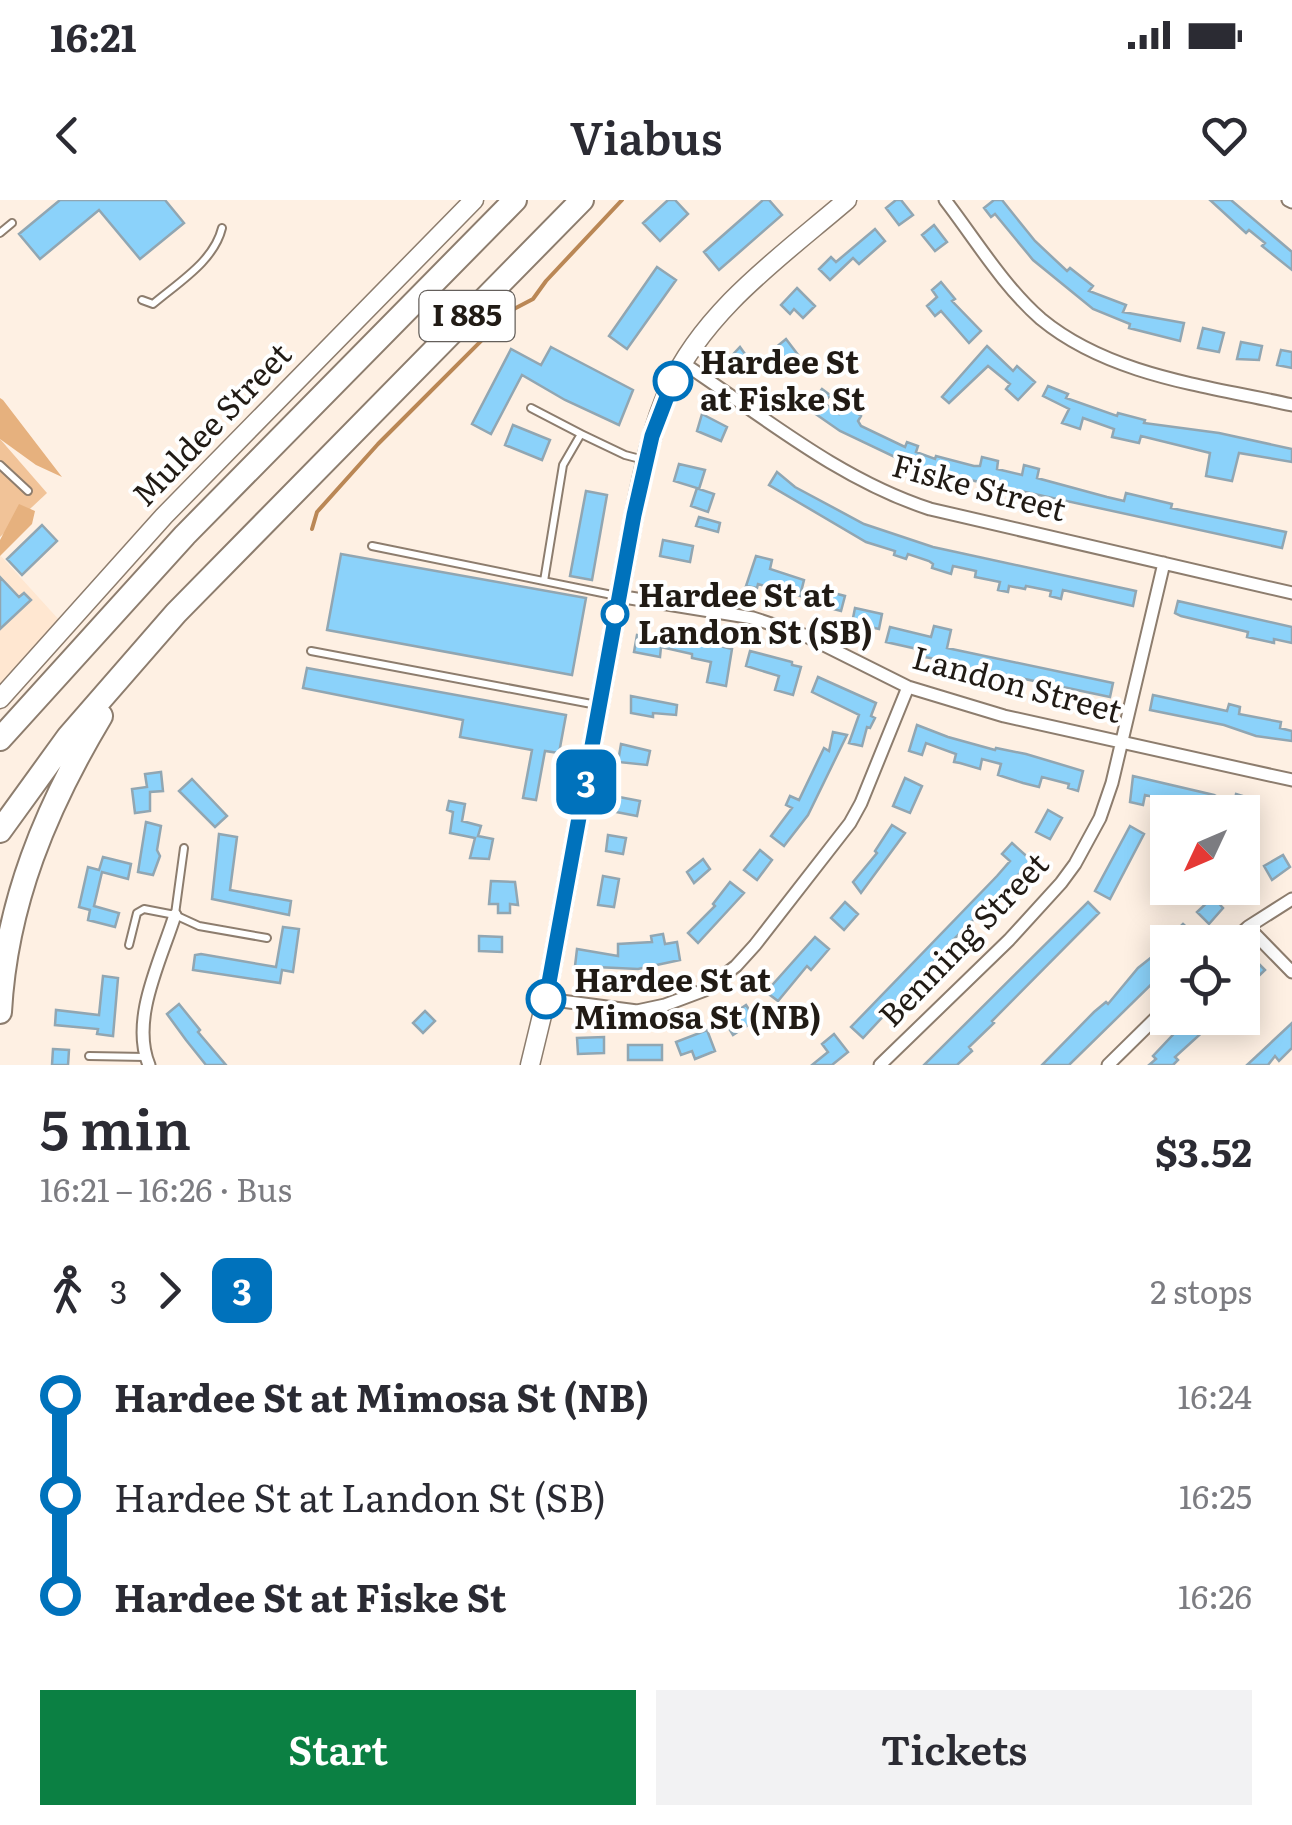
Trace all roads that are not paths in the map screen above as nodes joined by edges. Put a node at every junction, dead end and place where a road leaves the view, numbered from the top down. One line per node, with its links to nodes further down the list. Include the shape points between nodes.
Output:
1 (474, 200): 26 (street, Muldee Street, via 164,516)
2 (515, 200): 22 (highway, I 885)
3 (582, 200): 24 (highway, I 885)
4 (848, 200): 10 (street, via 724,309)
5 (945, 200): 11 (street, via 1014,290 1070,340 1140,370)
6 (12, 223): 8 (lane)
7 (222, 228): 9 (lane, via 217,248 204,260 154,304)
8 (0, 233)
9 (142, 300)
10 (683, 363): 14 (street); 18 (street, Fiske Street, via 846,474 898,498)
11 (1292, 405)
12 (531, 408): 13 (lane)
13 (581, 434): 14 (lane); 19 (lane, via 564,465)
14 (645, 460): 21 (street)
15 (0, 465): 16 (lane)
16 (28, 491)
17 (372, 546): 19 (lane)
18 (1164, 563): 20 (street, Fiske Street); 29 (street, Benning Street)
19 (544, 581): 21 (lane)
20 (1292, 593)
21 (618, 596): 25 (street, Landon Street, via 753,618 804,635); 27 (street)
22 (99, 628): 28 (highway); 30 (highway, I 885)
23 (311, 651): 27 (lane)
24 (135, 660): 32 (highway, I 885); 42 (highway, via 58,791 33,849 8,942)
25 (908, 687): 29 (street, Landon Street); 41 (street, via 850,823 755,945 718,981 692,996 637,1011)
26 (0, 699)
27 (598, 706): 41 (street)
28 (0, 739)
29 (1123, 742): 31 (street, Landon Street); 47 (street, Benning Street, via 1100,818 1075,864 1020,929)
30 (0, 754)
31 (1292, 780)
32 (0, 830)
33 (184, 848): 35 (lane)
34 (1292, 899): 36 (street)
35 (175, 915): 37 (lane, via 198,926); 39 (lane, via 140,910); 45 (street, via 146,1004)
36 (1251, 925)
37 (267, 938)
38 (1260, 939): 40 (street)
39 (130, 946)
40 (1292, 972)
41 (546, 999): 46 (street)
42 (0, 1012)
43 (1150, 1024): 48 (street)
44 (89, 1056): 45 (lane)
45 (147, 1061)
46 (530, 1065)
47 (880, 1065)
48 (1108, 1065)

